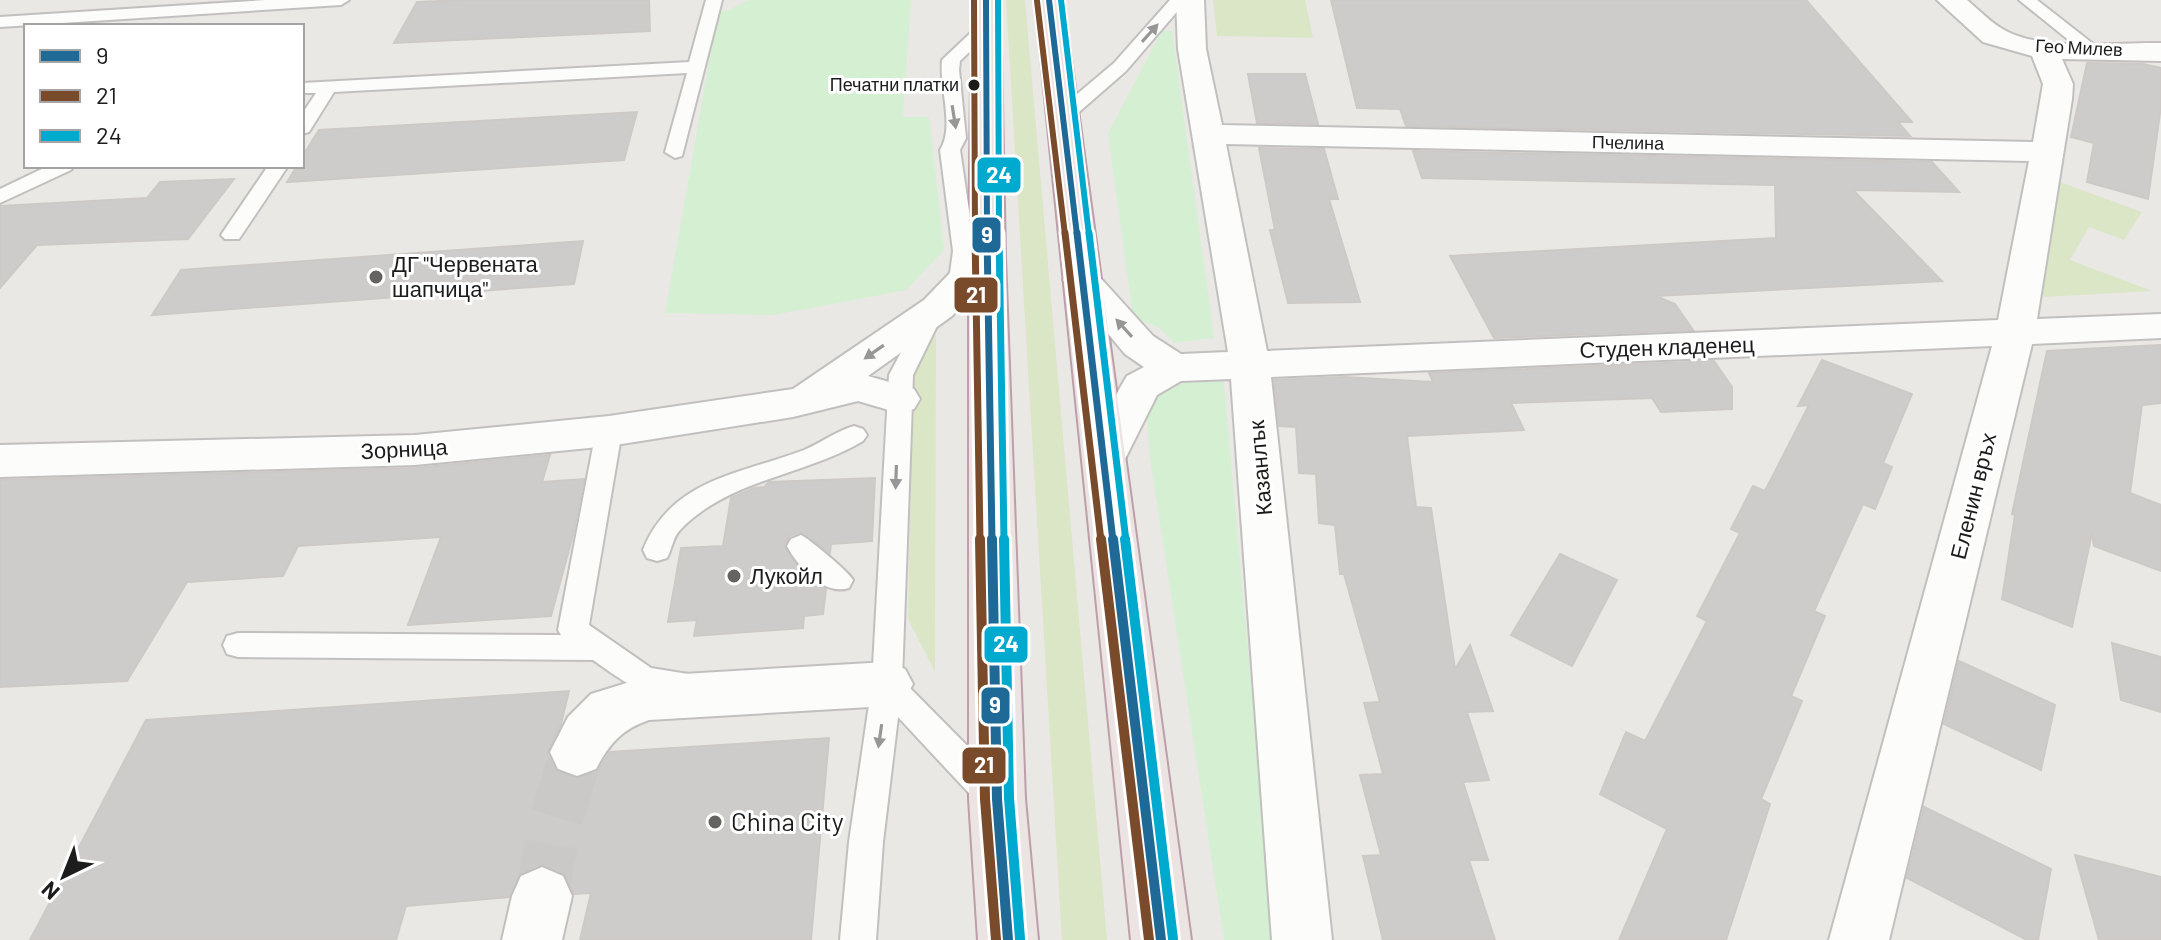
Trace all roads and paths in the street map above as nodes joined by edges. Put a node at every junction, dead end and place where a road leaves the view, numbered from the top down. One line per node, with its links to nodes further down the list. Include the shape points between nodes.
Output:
1 (3, 0): 10 (lane, via 6,11)
2 (341, 0): 10 (lane)
3 (714, 0): 14 (lane)
4 (1049, 0): 17 (highway)
5 (1179, 0): 17 (lane, one-way to 5, via 1120,67)
6 (1190, 0): 19 (street, Казанлък, via 1192,49)
7 (1951, 0): 11 (street, Гео Милев, via 1998,39)
8 (2027, 0): 12 (lane)
9 (986, 14): 26 (highway); 28 (lane, one-way to 28, via 951,60 957,138 950,150 964,251 961,273)
10 (0, 20)
11 (2043, 49): 12 (street, Гео Милев); 21 (street, Еленин връх, via 2058,84)
12 (2092, 50): 13 (street, Гео Милев)
13 (2161, 52)
14 (695, 67): 15 (lane); 20 (lane)
15 (329, 86): 16 (lane); 18 (lane)
16 (304, 88)
17 (1064, 115): 27 (highway)
18 (304, 125)
19 (1209, 134): 21 (street, Пчелина); 31 (street, Казанлък)
20 (675, 152)
21 (2047, 152): 30 (street, Еленин връх)
22 (60, 168): 24 (lane)
23 (277, 168): 25 (lane)
24 (0, 197)
25 (232, 235)
26 (987, 256): 28 (street); 47 (highway)
27 (1082, 280): 32 (street, one-way to 27, via 1139,345); 37 (highway)
28 (938, 308): 33 (lane, via 901,375); 34 (street, one-way to 34)
29 (2161, 326): 30 (street, Студен кладенец)
30 (2015, 332): 31 (street, Студен кладенец); 52 (street, Еленин връх)
31 (1250, 365): 32 (street, Студен кладенец); 51 (street, Казанлък)
32 (1173, 368): 37 (street, via 1141,386)
33 (899, 399): 34 (street, Зорница, via 859,387); 44 (lane, one-way to 44)
34 (805, 400): 35 (street, Зорница)
35 (609, 431): 38 (street, Зорница, via 415,450); 43 (lane, via 573,630)
36 (854, 435): 40 (lane, via 799,472 738,479 699,499 667,526)
37 (1104, 460): 50 (highway)
38 (0, 461)
39 (801, 546): 41 (lane)
40 (657, 550)
41 (839, 580)
42 (238, 645): 43 (lane)
43 (597, 648): 45 (lane, via 645,680)
44 (887, 684): 45 (street); 47 (lane); 48 (lane, one-way to 48)
45 (744, 690): 46 (street, via 649,698 610,710)
46 (577, 752)
47 (997, 799): 49 (highway)
48 (858, 940)
49 (1008, 940)
50 (1161, 940)
51 (1302, 940)
52 (1859, 940)

